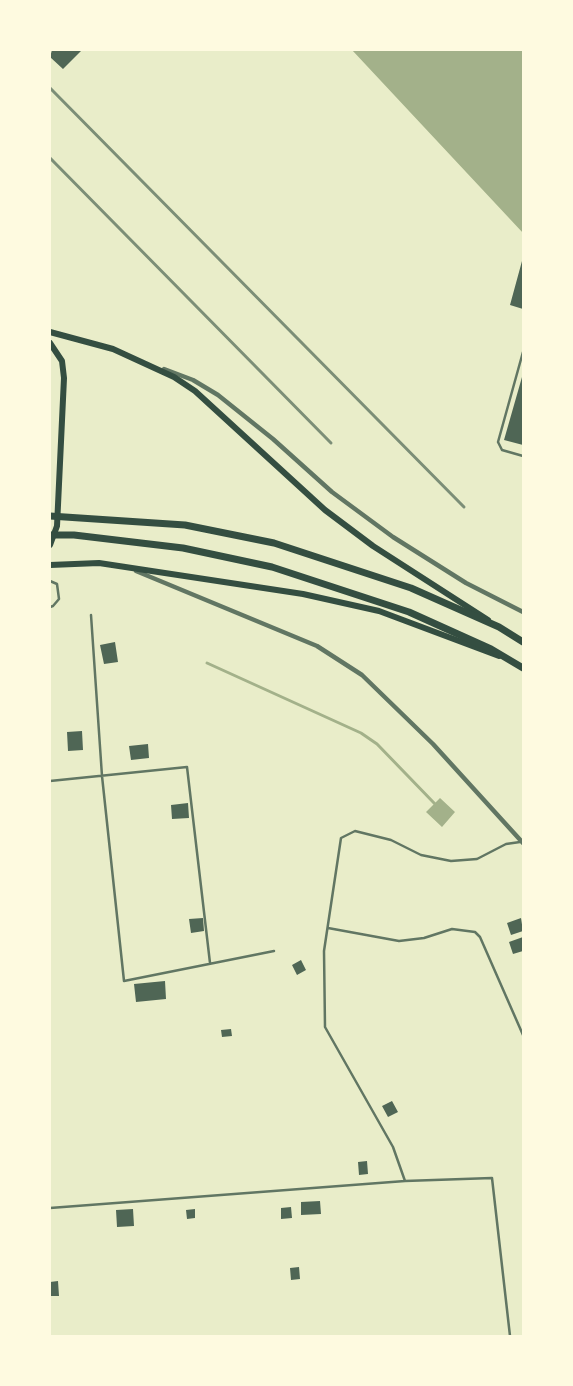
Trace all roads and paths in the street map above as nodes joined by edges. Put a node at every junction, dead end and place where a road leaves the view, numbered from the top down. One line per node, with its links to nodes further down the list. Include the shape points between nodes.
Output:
1 (50, 332): 4 (main road, via 112,349)
2 (50, 343): 8 (main road, via 62,361 64,378 58,526)
3 (523, 352): 5 (lane, via 498,442 502,450)
4 (141, 361): 13 (street, via 193,380 218,395 332,492 393,538 466,583); 15 (main road, via 195,391 326,510 373,546)
5 (523, 456)
6 (50, 516): 15 (main road, via 185,525 274,544 364,570)
7 (50, 535): 17 (main road, via 74,534 183,548 272,567 409,612)
8 (50, 545)
9 (50, 565): 10 (main road, via 99,564)
10 (130, 568): 17 (main road, via 303,594 379,611); 21 (street, via 316,646 362,675 433,744)
11 (50, 581): 12 (lane, via 57,584 59,599)
12 (50, 607)
13 (523, 612)
14 (91, 615): 19 (lane)
15 (499, 627): 16 (main road)
16 (523, 642)
17 (509, 660): 18 (main road)
18 (523, 668)
19 (102, 776): 20 (lane); 24 (lane, via 187,767); 24 (lane, via 124,981)
20 (50, 782)
21 (522, 842): 22 (lane, via 506,844 477,859 451,861 421,855 391,840 355,831 341,838)
22 (328, 928): 25 (lane, via 399,941 452,930 475,932); 26 (lane, via 324,951 325,1027 393,1147)
23 (274, 951): 24 (lane)
24 (210, 963)
25 (523, 1035)
26 (405, 1181): 27 (lane); 28 (lane, via 492,1178)
27 (50, 1208)
28 (510, 1336)

